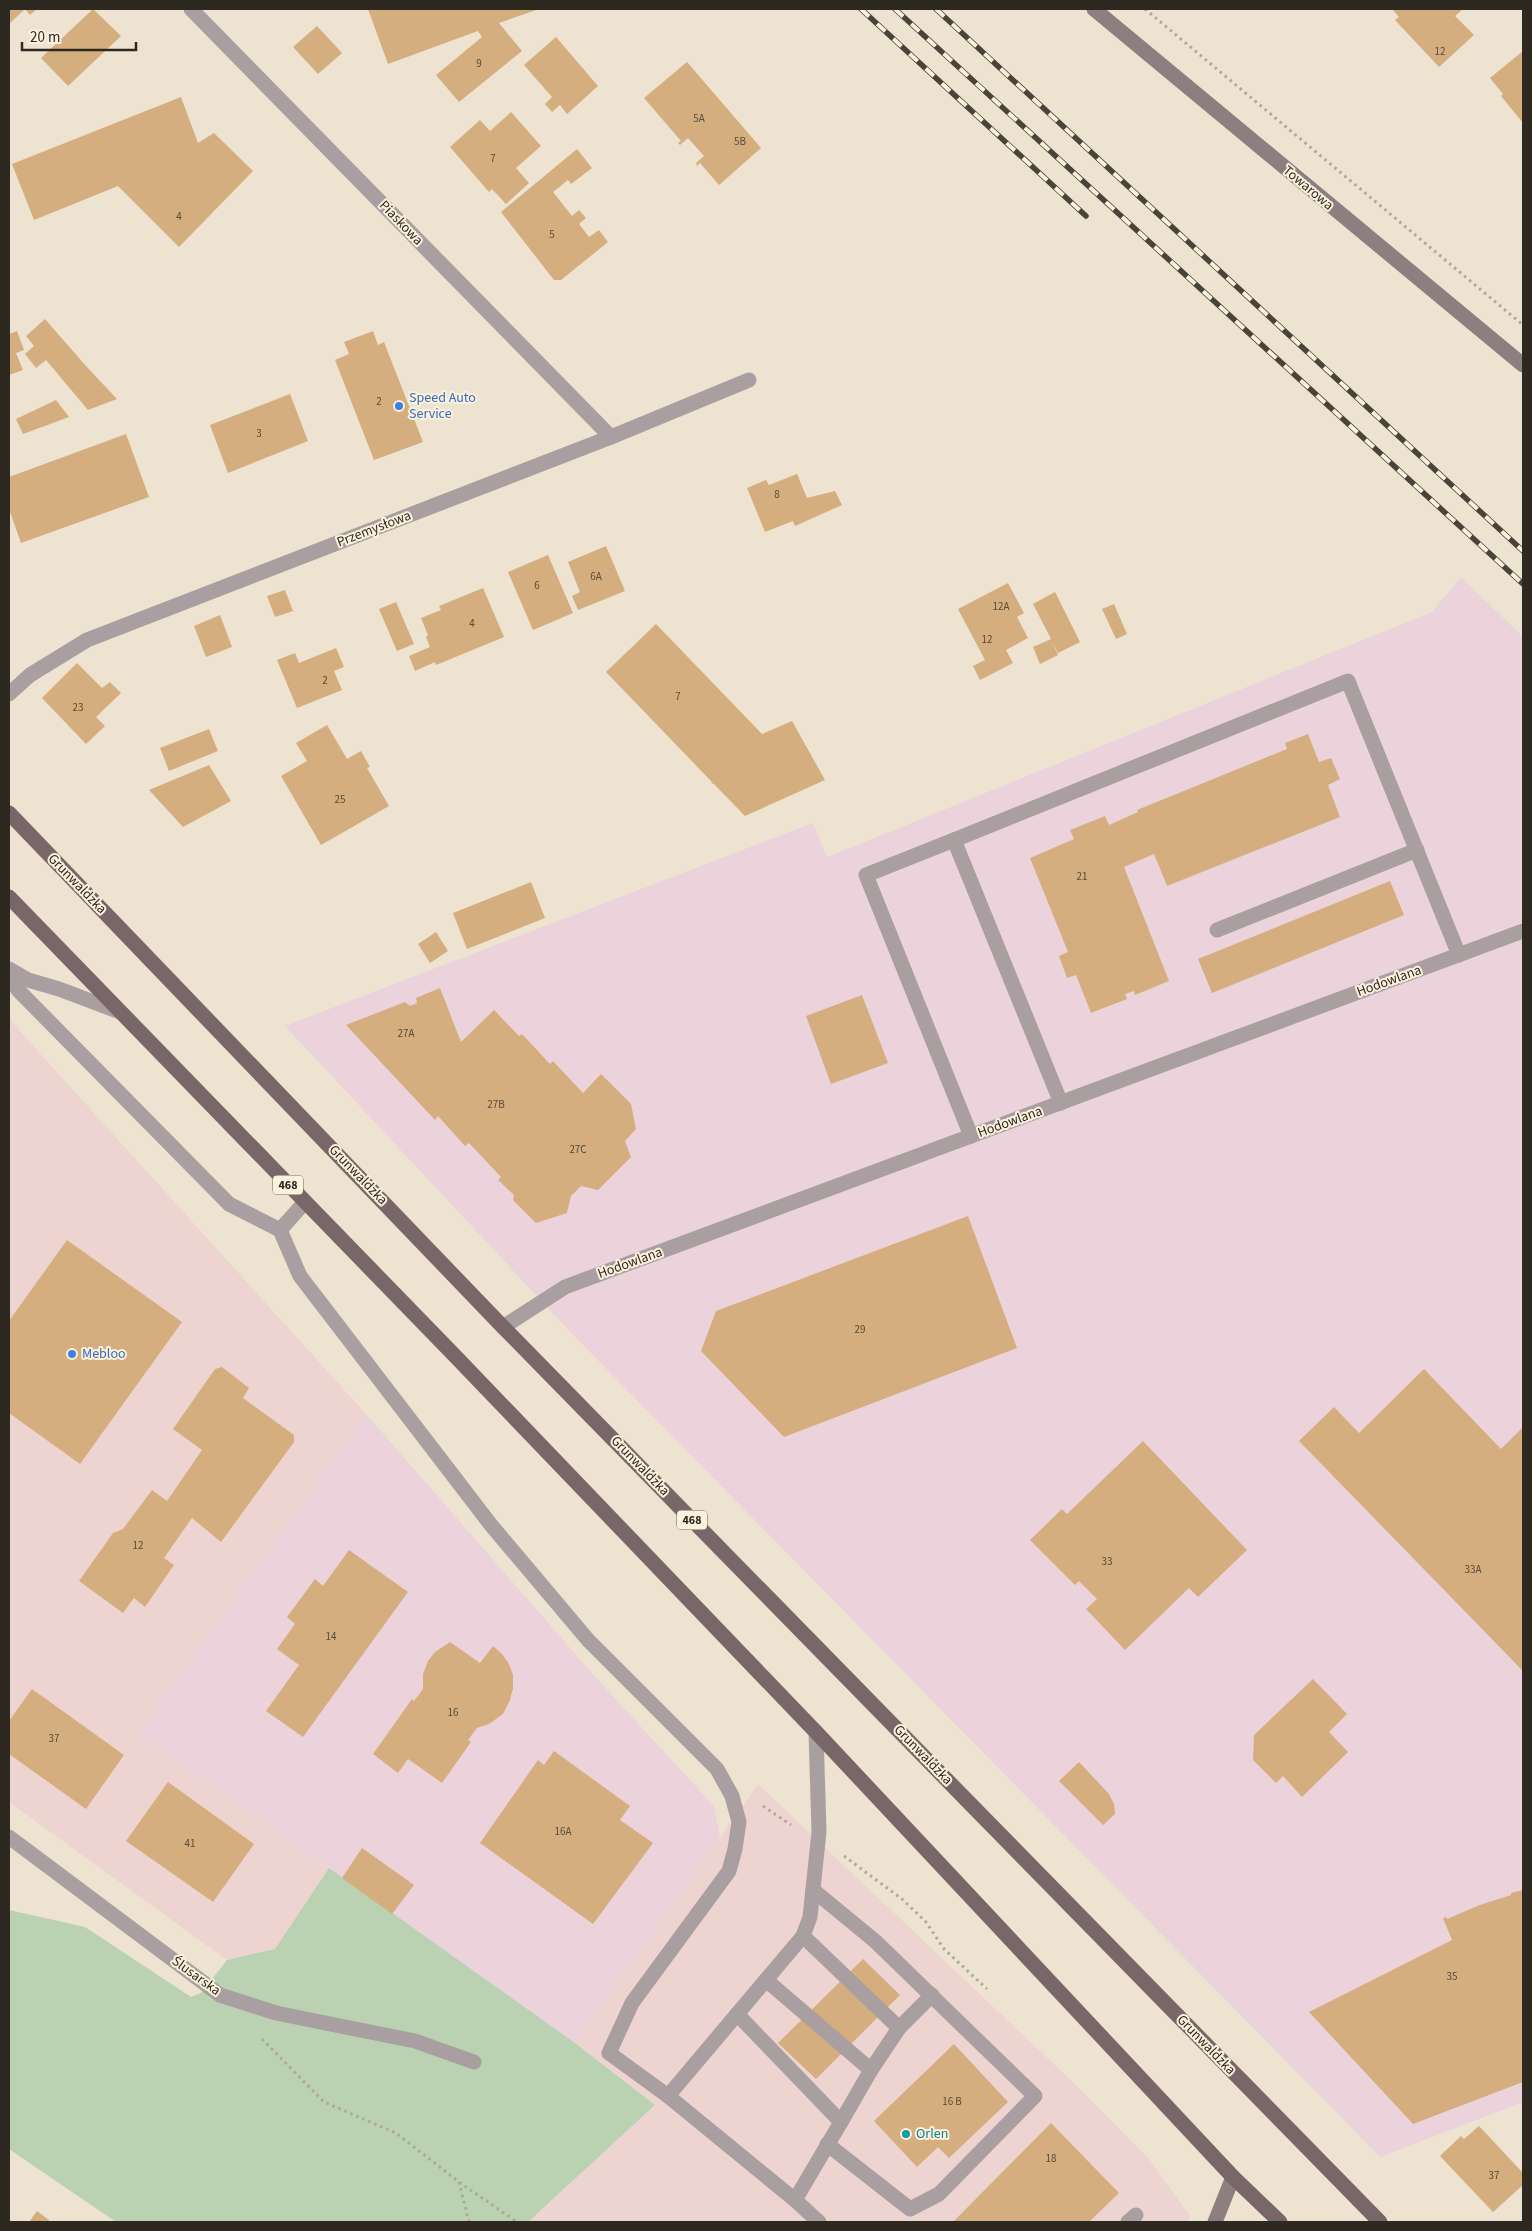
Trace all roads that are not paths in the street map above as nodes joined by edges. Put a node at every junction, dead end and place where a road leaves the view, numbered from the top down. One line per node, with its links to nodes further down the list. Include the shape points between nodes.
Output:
1 (191, 9): 5 (street, Piaskowa)
2 (1094, 9): 3 (street, Towarowa)
3 (1523, 365)
4 (749, 380): 5 (street, Przemysłowa)
5 (611, 437): 6 (street, Przemysłowa, via 87,640 30,675)
6 (9, 694)
7 (9, 813): 21 (main road, Grunwaldzka / 468)
8 (954, 840): 9 (street, via 1348,680); 17 (street); 18 (street, via 866,875)
9 (1417, 850): 11 (street); 13 (street)
10 (9, 897): 16 (main road, 468)
11 (1217, 930)
12 (1523, 931): 13 (street, Hodowlana)
13 (1459, 955): 17 (street, Hodowlana)
14 (9, 969): 16 (street, via 28,980)
15 (9, 974): 20 (street, via 18,990 229,1204)
16 (120, 1012): 19 (main road, 468)
17 (1061, 1103): 18 (street, Hodowlana)
18 (972, 1136): 21 (street, Hodowlana, via 565,1287)
19 (305, 1202): 20 (street); 22 (main road, 468)
20 (280, 1230): 32 (street, via 300,1276 491,1525 588,1640 717,1769 732,1796 739,1822 730,1872 632,2003 609,2053)
21 (503, 1327): 40 (main road, Grunwaldzka / 468)
22 (816, 1732): 24 (street, via 818,1843); 35 (main road, 468)
23 (9, 1837): 30 (street, Ślusarska, via 220,1995 276,2013 415,2041)
24 (813, 1890): 25 (street, via 810,1916); 27 (street, via 875,1941)
25 (803, 1936): 26 (street); 29 (street)
26 (766, 1980): 28 (street); 31 (street)
27 (932, 1995): 29 (street); 34 (street, via 1034,2096 939,2194 910,2209)
28 (737, 2014): 32 (street); 33 (street)
29 (899, 2028): 31 (street)
30 (474, 2062)
31 (871, 2070): 33 (street)
32 (668, 2096): 36 (street)
33 (841, 2122): 34 (street)
34 (827, 2144): 36 (street)
35 (1233, 2176): 38 (street); 39 (main road, 468)
36 (795, 2200): 37 (street)
37 (819, 2222)
38 (1215, 2222)
39 (1280, 2222)
40 (1380, 2222)

